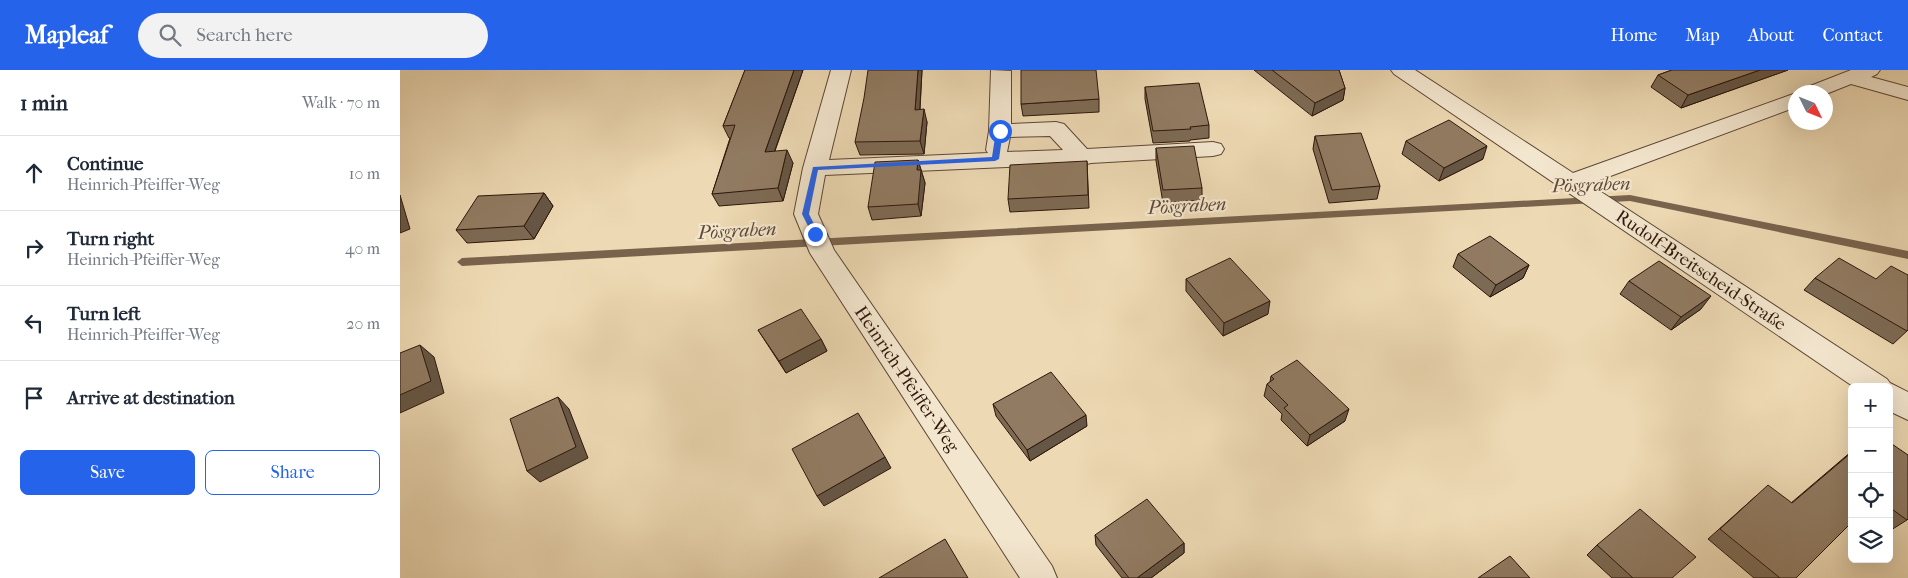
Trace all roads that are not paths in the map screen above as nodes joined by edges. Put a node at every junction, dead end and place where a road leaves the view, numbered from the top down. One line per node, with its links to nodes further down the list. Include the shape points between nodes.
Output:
1 (841, 70): 12 (street, Heinrich-Pfeiffer-Weg)
2 (1401, 70): 13 (street, Rudolf-Breitscheid-Straße)
3 (1001, 71): 8 (street)
4 (1861, 74): 5 (street); 6 (street)
5 (1831, 85)
6 (1908, 94)
7 (1788, 103): 13 (street)
8 (1000, 131): 10 (street, via 1056,129); 11 (street)
9 (1213, 149): 10 (street)
10 (1083, 158): 11 (street)
11 (995, 159): 12 (street)
12 (815, 168): 17 (street, Heinrich-Pfeiffer-Weg, via 806,214 817,240)
13 (1588, 195): 14 (street, Rudolf-Breitscheid-Straße)
14 (1871, 383)
15 (1893, 398): 16 (street)
16 (1908, 408)
17 (1040, 578)

